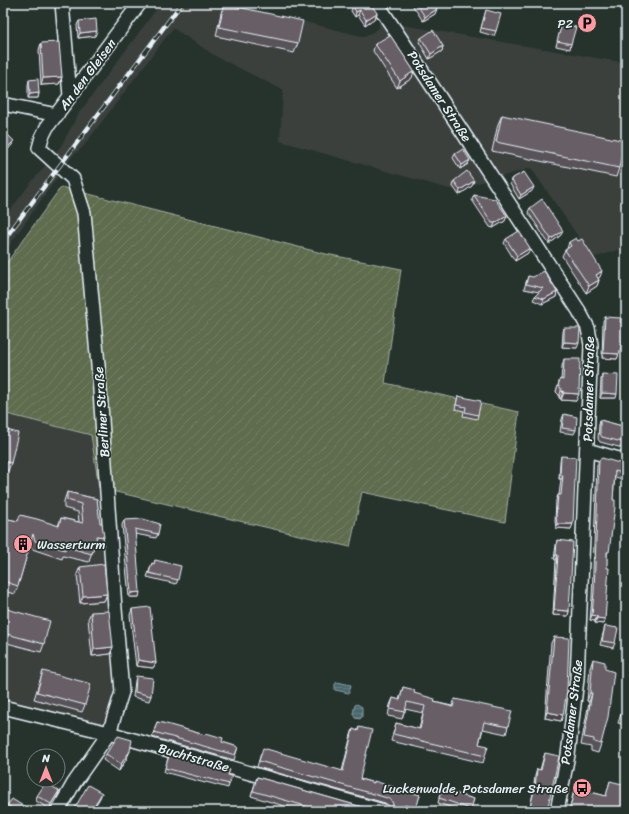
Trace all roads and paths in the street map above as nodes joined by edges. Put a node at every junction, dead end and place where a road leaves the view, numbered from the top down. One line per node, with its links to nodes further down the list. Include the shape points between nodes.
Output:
1 (62, 3): 4 (street)
2 (140, 3): 4 (street, An den Gleisen)
3 (377, 3): 8 (street, Potsdamer Straße, via 588,328 591,345)
4 (70, 96): 6 (street, An den Gleisen)
5 (3, 104): 6 (street)
6 (57, 115): 7 (street, An den Gleisen, via 47,127)
7 (39, 148): 11 (street, Berliner Straße, via 72,179 84,213 99,376 122,692)
8 (587, 450): 9 (street); 14 (street, Potsdamer Straße, via 577,679 568,755)
9 (626, 461)
10 (3, 707): 11 (street, Buchtstraße)
11 (109, 733): 12 (street); 13 (street, Buchtstraße)
12 (58, 811)
13 (383, 811)
14 (557, 811)

